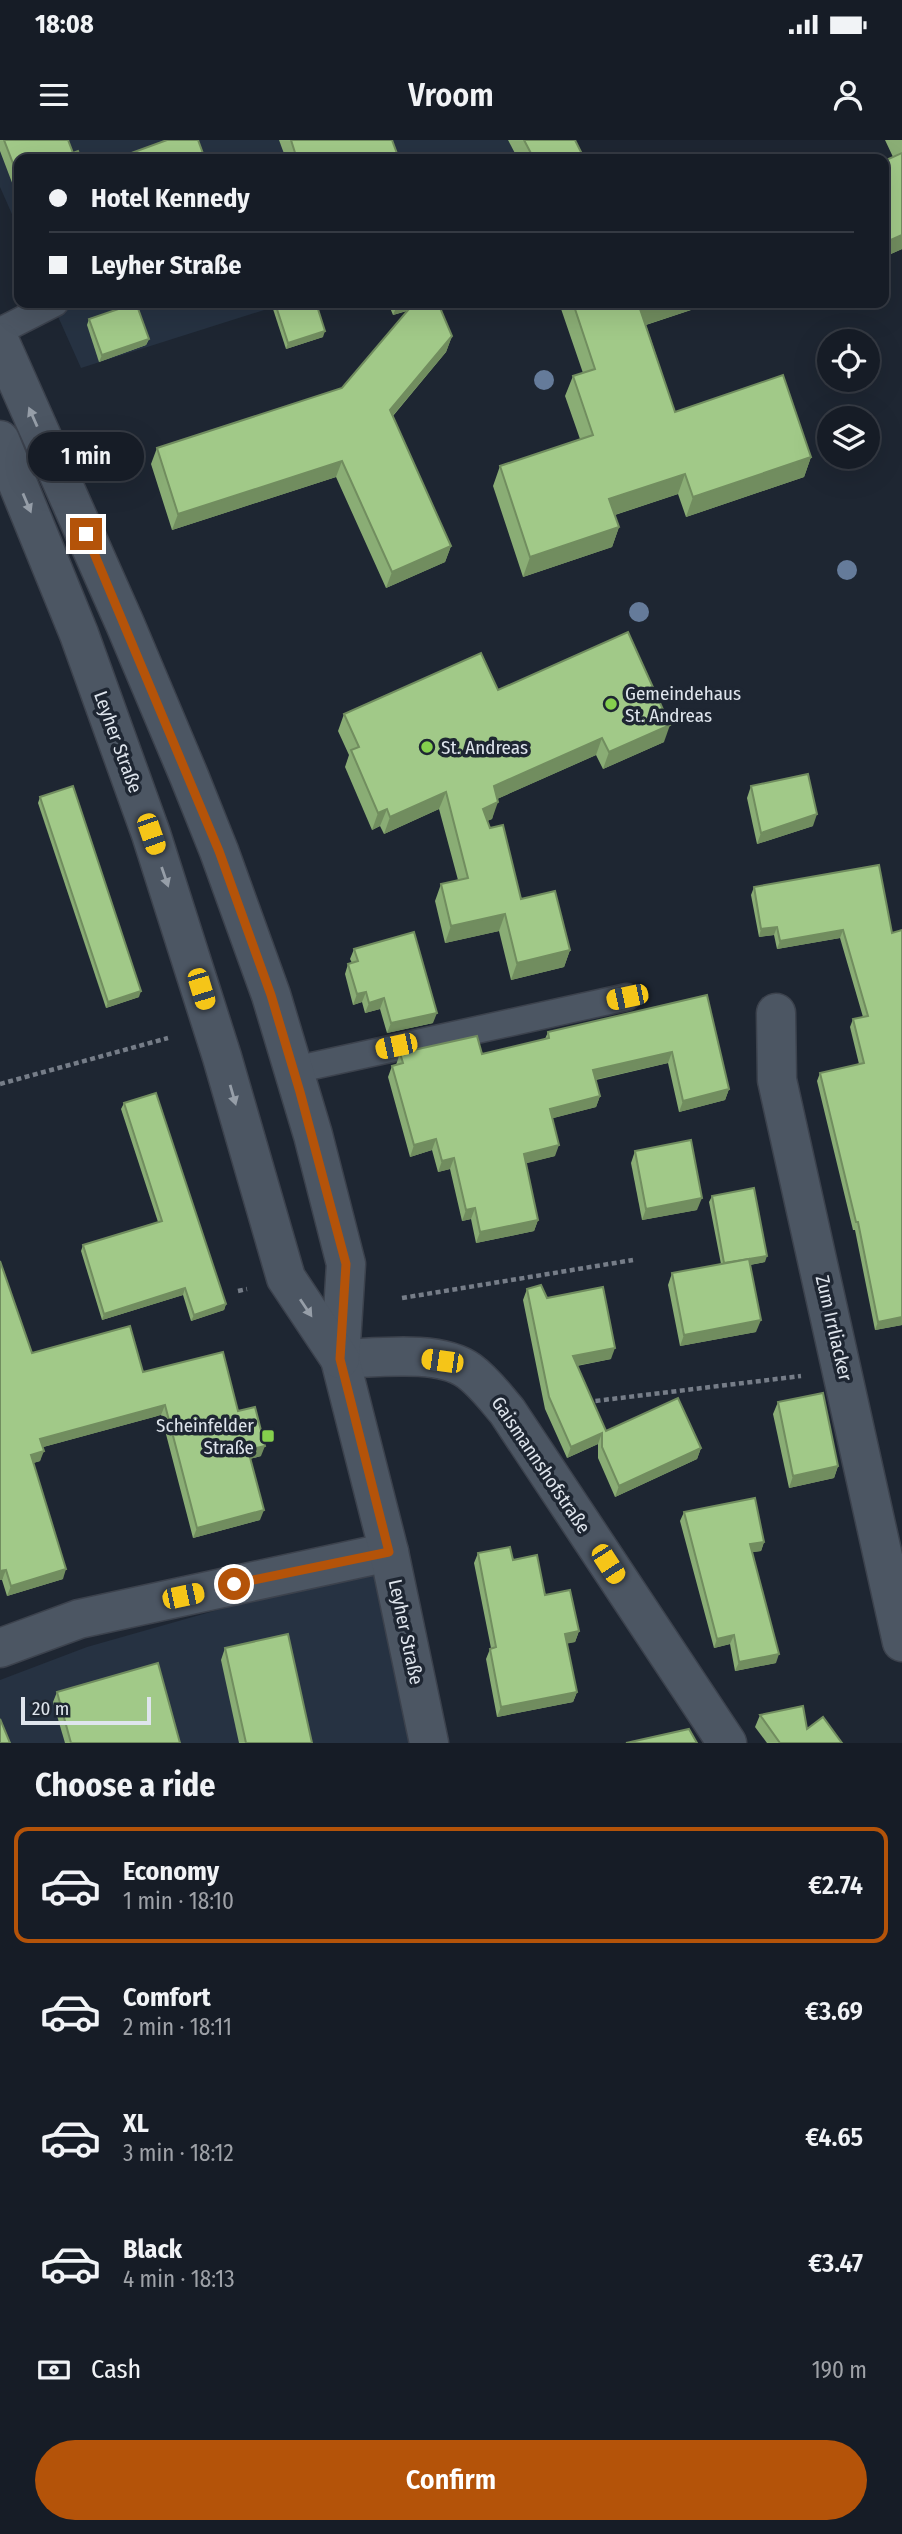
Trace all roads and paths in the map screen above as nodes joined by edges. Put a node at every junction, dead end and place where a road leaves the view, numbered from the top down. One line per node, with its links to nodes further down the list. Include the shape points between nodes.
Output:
1 (45, 308): 2 (lane)
2 (0, 331)
3 (0, 342): 8 (main road, Leyher Straße, one-way to 3, via 247,924 190,776)
4 (0, 440): 12 (main road, Leyher Straße, one-way to 12, via 83,645 151,834 286,1279)
5 (627, 997): 8 (lane)
6 (776, 1013): 13 (main road, Zum Irrliacker, via 778,1080)
7 (169, 1038): 9 (path)
8 (294, 1070): 12 (main road, Leyher Straße, via 346,1264)
9 (0, 1084)
10 (633, 1260): 11 (path)
11 (402, 1298)
12 (340, 1359): 15 (main road, Leyher Straße); 19 (main road, Gaismannshofstraße, via 442,1361 468,1370 491,1392)
13 (844, 1371): 14 (path); 16 (main road, Zum Irrliacker)
14 (581, 1402)
15 (389, 1552): 17 (main road, via 79,1619); 18 (main road, Leyher Straße)
16 (902, 1642)
17 (0, 1648)
18 (429, 1743)
19 (727, 1743)

